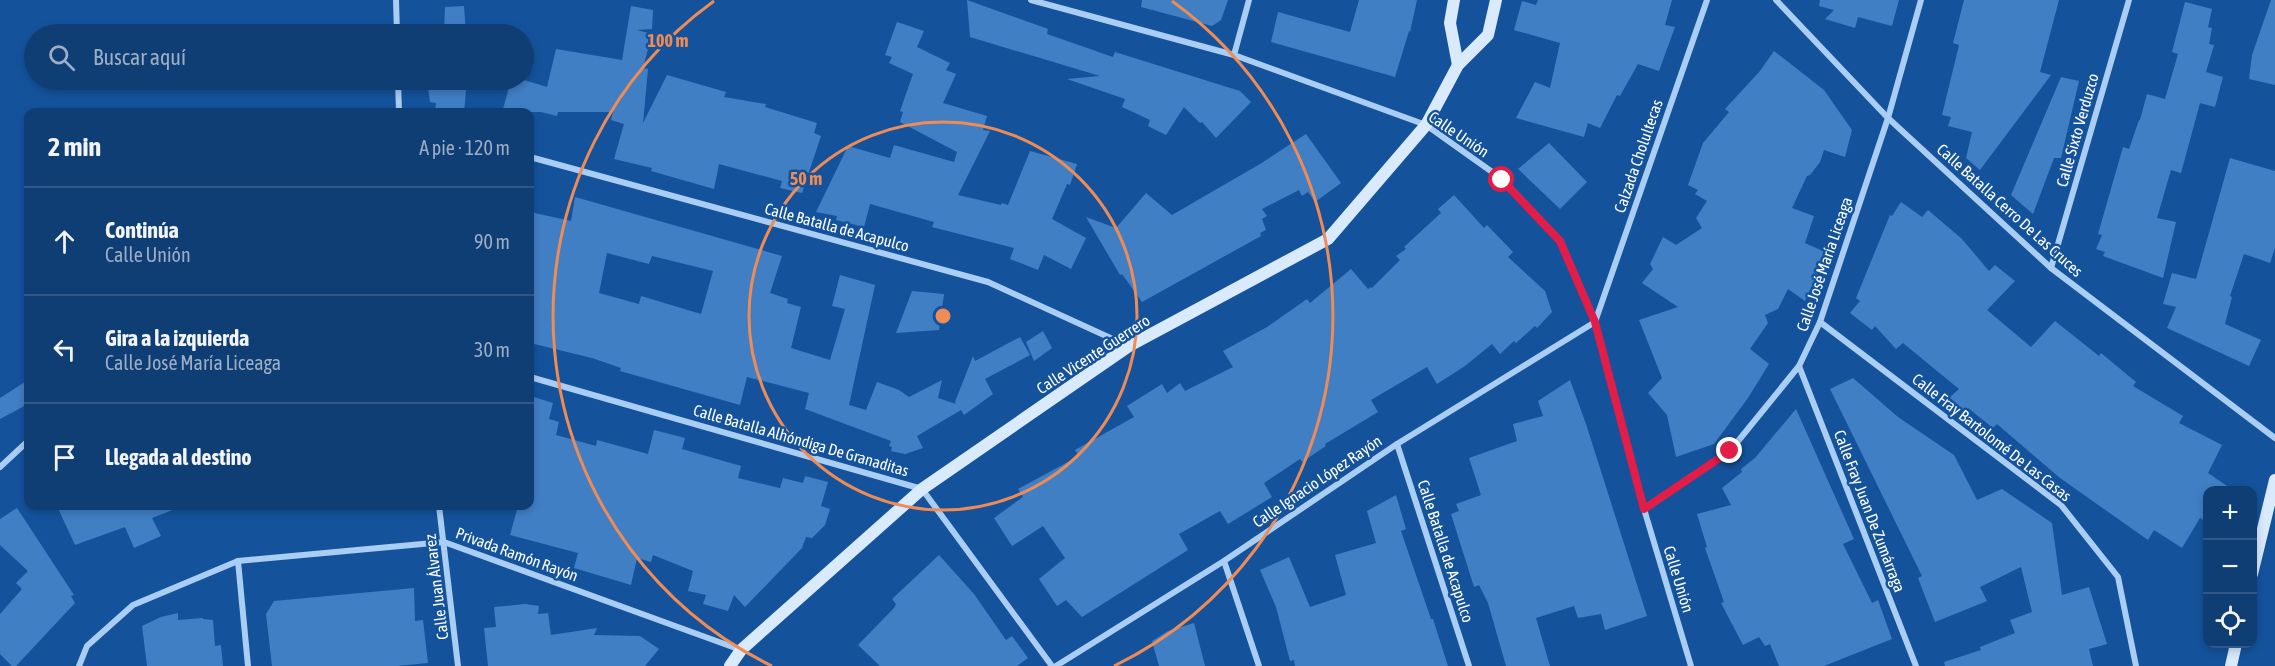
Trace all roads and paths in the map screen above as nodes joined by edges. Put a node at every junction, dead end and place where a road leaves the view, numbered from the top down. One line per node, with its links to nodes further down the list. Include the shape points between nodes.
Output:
1 (396, 0): 11 (street)
2 (1031, 0): 10 (street, Calle Unión)
3 (1249, 0): 12 (street)
4 (1454, 0): 13 (street, via 1450,23)
5 (1496, 0): 13 (street, Calle Vicente Guerrero, via 1488,35)
6 (1707, 0): 20 (street, Calzada Cholultecas)
7 (1776, 0): 16 (street, Calle Batalla Cerro De Las Cruces)
8 (1921, 0): 16 (street, Calle José María Liceaga)
9 (2128, 0): 19 (street, Calle Sixto Verduzco)
10 (1048, 2): 12 (street, Calle Unión)
11 (397, 24)
12 (1234, 55): 17 (street, Calle Unión)
13 (1458, 65): 17 (street, Calle Vicente Guerrero)
14 (398, 90): 15 (street)
15 (399, 108)
16 (1888, 118): 19 (street, Calle Batalla Cerro De Las Cruces); 21 (street, Calle José María Liceaga)
17 (1426, 125): 20 (street, Calle Unión, via 1502,180 1560,241); 22 (street, Calle Vicente Guerrero, via 1328,239)
18 (534, 158): 22 (street, Calle Batalla de Acapulco, via 988,282)
19 (2051, 268): 25 (street, Calle Batalla Cerro De Las Cruces)
20 (1595, 322): 26 (street, Calle Ignacio López Rayón); 31 (street, Calle Unión)
21 (1820, 322): 23 (street, Calle José María Liceaga); 48 (street, Calle Fray Bartolomé De Las Casas, via 2061,505 2118,577)
22 (1130, 346): 30 (street, Calle Vicente Guerrero)
23 (1799, 366): 31 (street, Calle José María Liceaga, via 1730,451); 47 (street, Calle Fray Juan De Zumárraga)
24 (534, 378): 30 (street, Calle Batalla Alhóndiga De Granaditas)
25 (2275, 438)
26 (1397, 444): 36 (street, Calle Ignacio López Rayón); 45 (street, Calle Batalla de Acapulco)
27 (24, 445): 28 (street)
28 (0, 467)
29 (2275, 480): 34 (street)
30 (922, 489): 38 (street, Calle Vicente Guerrero); 43 (street, Calle Batalla Alhóndiga De Granaditas)
31 (1644, 509): 46 (street, Calle Unión)
32 (440, 510): 33 (street, Calle Juan Álvarez)
33 (444, 542): 35 (street, Privada Ramón Rayón); 38 (street, Privada Ramón Rayón); 41 (street, Calle Juan Álvarez)
34 (2257, 557)
35 (238, 561): 39 (street, Privada Ramón Rayón, via 133,605 87,646); 40 (street)
36 (1224, 561): 43 (street, Calle Ignacio López Rayón); 44 (street)
37 (2235, 648): 49 (street)
38 (741, 650): 42 (street, Calle Vicente Guerrero)
39 (80, 666)
40 (248, 666)
41 (458, 666)
42 (730, 666)
43 (1054, 666)
44 (1259, 666)
45 (1468, 666)
46 (1691, 666)
47 (1916, 666)
48 (2136, 666)
49 (2231, 666)

